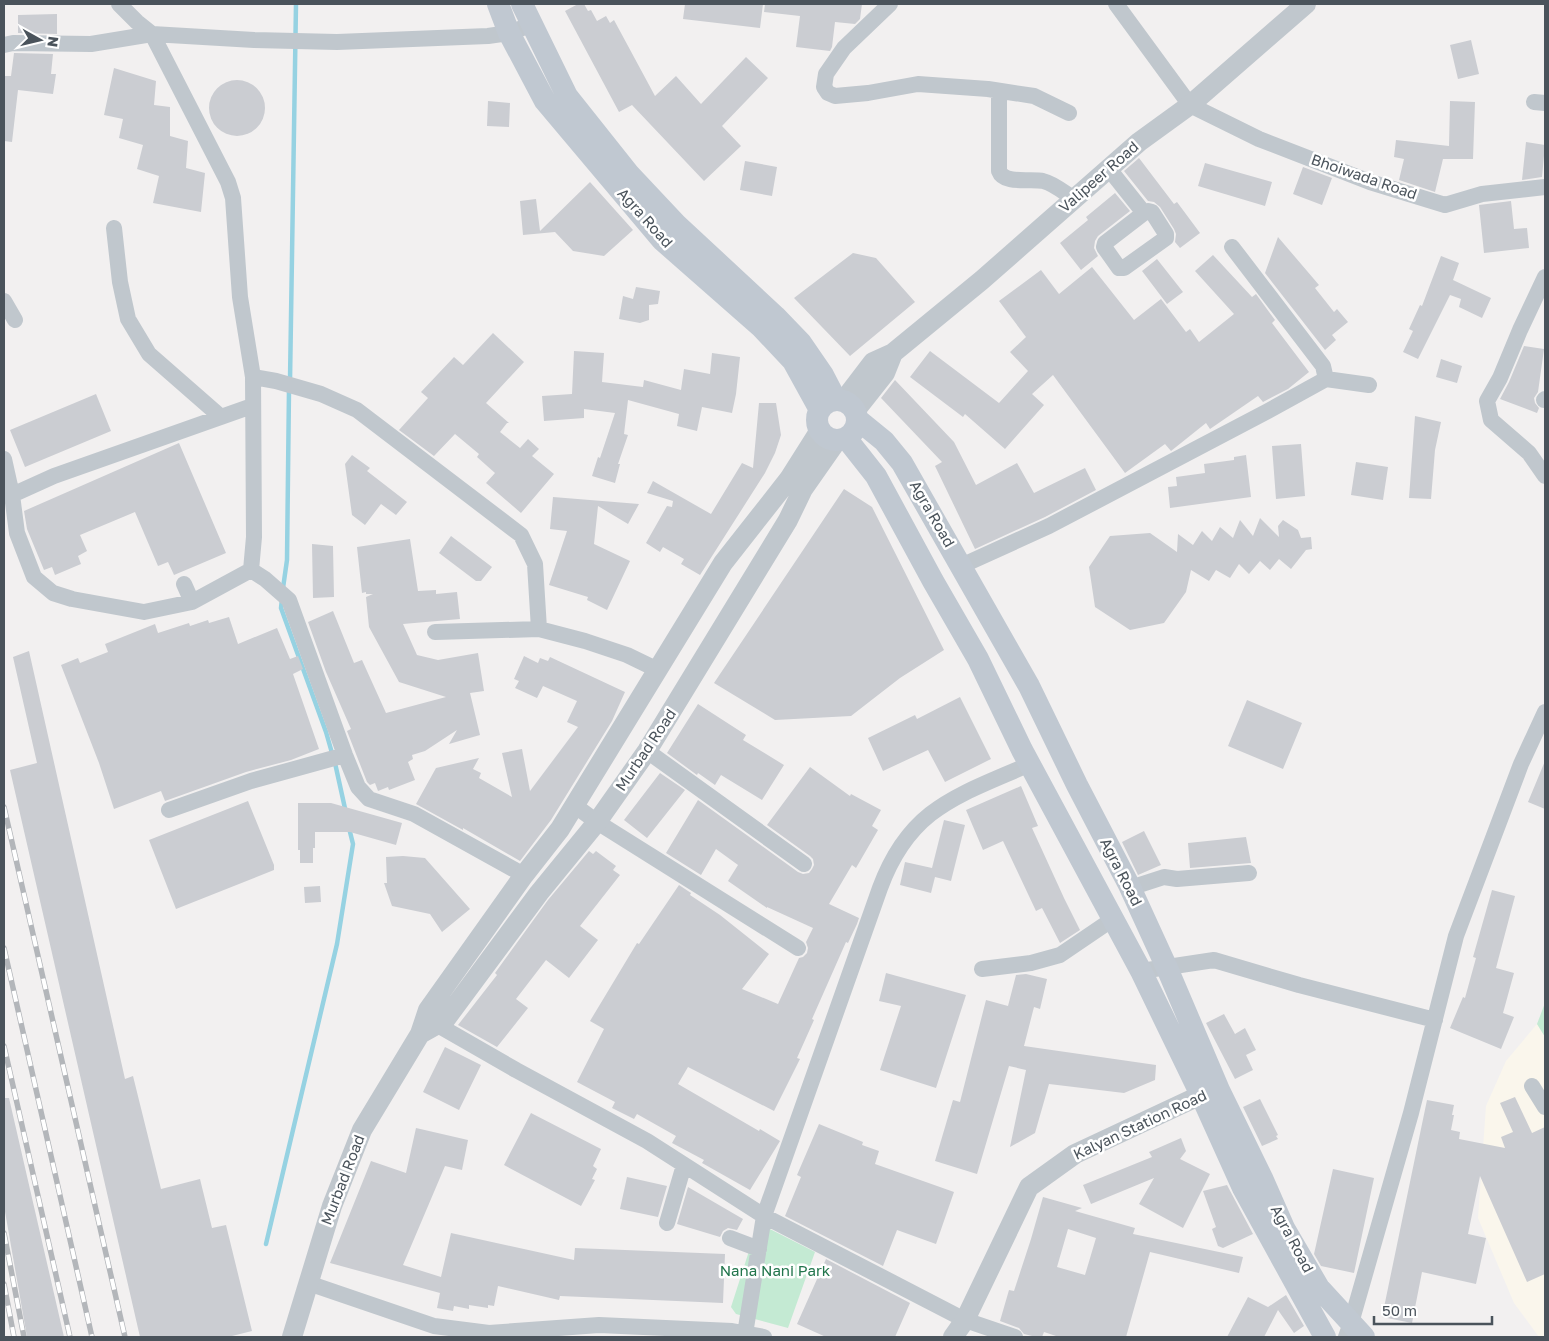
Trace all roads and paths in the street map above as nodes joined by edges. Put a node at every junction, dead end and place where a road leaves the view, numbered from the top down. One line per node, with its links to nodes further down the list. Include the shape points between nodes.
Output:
1 (119, 4): 9 (street)
2 (498, 4): 8 (main road, Agra Road)
3 (522, 4): 7 (main road, Agra Road)
4 (890, 4): 11 (street, via 844,48 826,74 824,87 828,93 835,96 868,93 918,84)
5 (1116, 4): 12 (street)
6 (1306, 4): 12 (street, Valipeer Road)
7 (533, 24): 8 (street); 28 (main road, Agra Road, via 567,96 629,174 676,224 801,343 823,375)
8 (509, 33): 9 (street, via 337,42); 28 (main road, Agra Road, via 545,101 662,240 761,327)
9 (152, 34): 10 (street, via 91,44); 23 (street, via 228,182 233,198 240,297)
10 (4, 45)
11 (999, 91): 13 (street, via 1034,96); 16 (street, via 1000,175 1018,180 1044,181)
12 (1190, 105): 14 (street, Valipeer Road); 15 (street, Bhoiwada Road, via 1259,139 1370,182 1445,205 1482,194)
13 (1069, 113)
14 (1109, 168): 16 (street, Valipeer Road); 17 (street)
15 (1545, 187)
16 (1074, 199): 28 (street, Valipeer Road, via 893,353 885,373)
17 (1144, 214)
18 (114, 228): 27 (street, via 128,319 148,354)
19 (1232, 247): 24 (street, via 1323,366)
20 (1545, 277): 30 (street, via 1487,401 1491,420 1529,453)
21 (4, 301): 22 (street)
22 (14, 320)
23 (253, 377): 26 (street); 36 (street, via 321,394 357,410 521,535 535,564)
24 (1326, 379): 25 (street); 32 (street, via 1049,526)
25 (1369, 385)
26 (252, 406): 27 (street); 33 (street, via 254,537)
27 (221, 417): 31 (street, via 54,476)
28 (840, 418): 32 (main road, Agra Road, via 884,441 902,462); 38 (street, Murbad Road, via 723,564); 40 (street, Murbad Road, via 788,520); 42 (main road, Agra Road, via 978,659)
29 (4, 459): 31 (street)
30 (1545, 476)
31 (12, 495): 35 (street, via 17,533 34,577 53,593 144,612)
32 (961, 566): 49 (main road, Agra Road, via 1029,686)
33 (251, 570): 35 (street); 41 (street, via 289,600)
34 (184, 584): 35 (street)
35 (192, 602)
36 (539, 629): 37 (street); 38 (street, via 627,655)
37 (436, 632)
38 (658, 670): 43 (street, Murbad Road)
39 (1545, 712): 55 (street, via 1521,764 1456,936)
40 (647, 751): 45 (street, Murbad Road); 46 (street)
41 (345, 755): 44 (street, via 251,781); 48 (street, via 358,787 369,799 414,814)
42 (1030, 764): 50 (main road, Agra Road); 61 (street, via 940,807 913,829 894,857 880,888)
43 (574, 805): 45 (street); 48 (street, Murbad Road, via 560,829)
44 (169, 810)
45 (597, 822): 51 (street); 56 (street, Murbad Road, via 539,893 445,1020)
46 (804, 864)
47 (1248, 873): 49 (street, via 1177,879 1164,876)
48 (524, 875): 56 (street, Murbad Road, via 428,1010)
49 (1130, 888): 52 (main road, Agra Road)
50 (1114, 919): 53 (street, via 1060,955 1031,963); 54 (main road, Agra Road)
51 (798, 948)
52 (1167, 968): 54 (street); 55 (street, via 1214,960); 58 (main road, Agra Road)
53 (982, 969)
54 (1141, 971): 58 (main road, Agra Road)
55 (1435, 1020): 68 (street)
56 (427, 1025): 60 (street, via 516,1070); 65 (street, Murbad Road, via 362,1130 332,1206)
57 (1532, 1086): 59 (street)
58 (1210, 1093): 66 (main road, Agra Road, via 1234,1144 1284,1228); 67 (street, Kalyan Station Road, via 1075,1154 1029,1187)
59 (1545, 1107)
60 (684, 1164): 61 (street); 62 (street)
61 (764, 1216): 64 (street); 67 (street)
62 (667, 1223)
63 (730, 1238): 64 (street)
64 (759, 1249): 69 (street)
65 (308, 1283): 69 (street, via 434,1326 489,1333 599,1325); 70 (street, Murbad Road)
66 (1312, 1294): 68 (main road, Agra Road); 74 (main road, Agra Road)
67 (965, 1320): 72 (street, Kalyan Station Road); 73 (street)
68 (1354, 1333)
69 (745, 1334): 71 (street)
70 (292, 1337)
71 (764, 1337)
72 (953, 1337)
73 (1015, 1337)
74 (1324, 1337)

